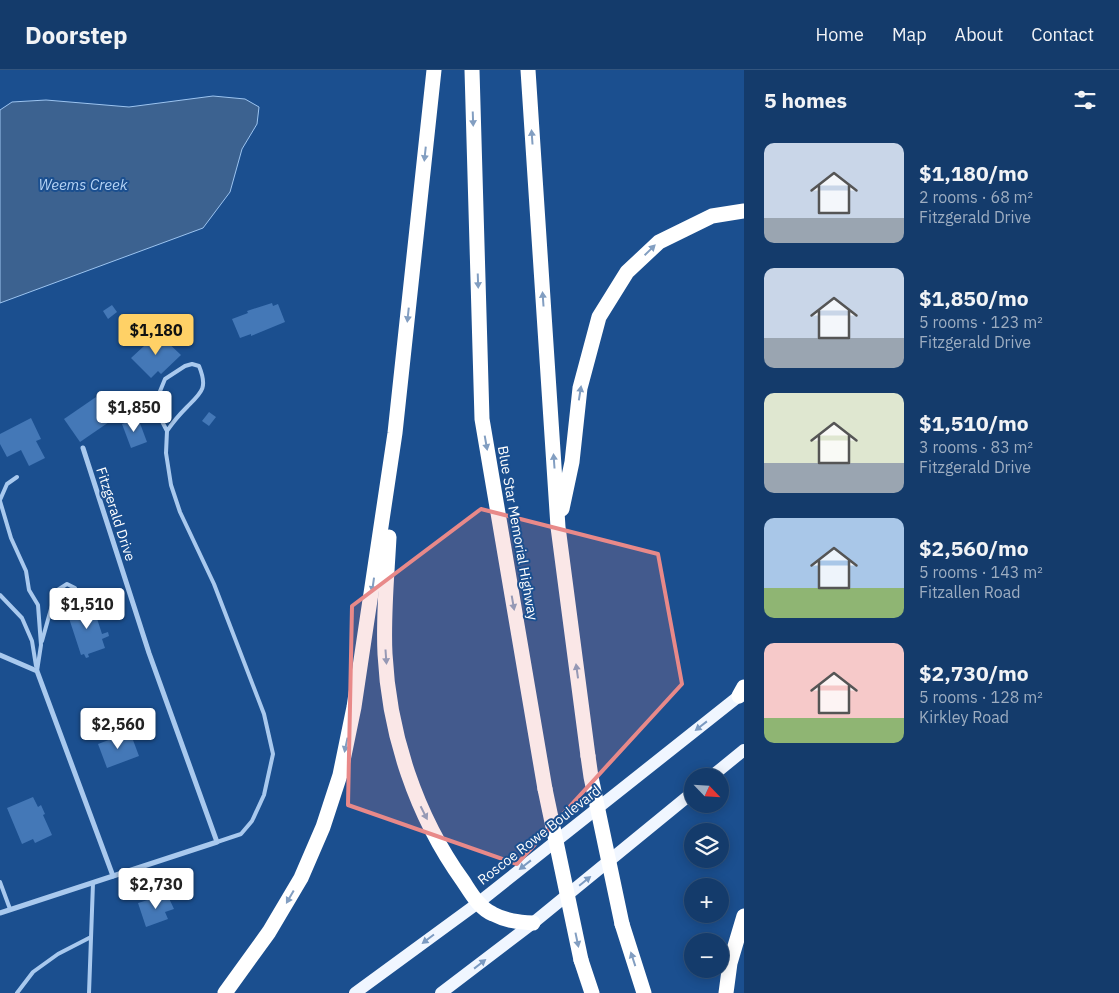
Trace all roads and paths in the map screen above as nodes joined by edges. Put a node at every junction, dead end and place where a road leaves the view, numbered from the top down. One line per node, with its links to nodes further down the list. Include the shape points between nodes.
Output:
1 (434, 70): 6 (highway, one-way to 6)
2 (472, 70): 35 (highway, Blue Star Memorial Highway, one-way to 35, bridge, via 482,419 545,789 581,960)
3 (528, 70): 10 (highway, one-way to 3)
4 (744, 211): 10 (highway, one-way to 4, via 572,462 580,388 599,317 627,272 659,242 712,216)
5 (167, 431): 5 (lane, via 154,406 158,392 165,379 185,366 200,366 203,386 198,398); 20 (lane, via 166,453 171,485 180,512 214,584 264,714 273,754 264,795 252,820 241,834)
6 (395, 433): 24 (highway, one-way to 24, via 385,645 391,703 402,753 418,801 448,860); 32 (highway, one-way to 32, via 354,706 340,775 323,828 301,878 269,932)
7 (83, 448): 20 (street, Fitzgerald Drive, via 149,653)
8 (18, 476): 9 (lane, via 7,484)
9 (0, 501): 13 (lane, via 11,538 26,571 29,590 38,605)
10 (558, 527): 36 (highway, one-way to 10, bridge, via 622,924 591,777)
11 (0, 595): 15 (lane, via 22,618 32,641)
12 (79, 602): 13 (lane, via 75,588 67,584 56,591)
13 (41, 645): 15 (lane)
14 (0, 655): 15 (street)
15 (37, 671): 21 (street)
16 (742, 692): 24 (main road, Roscoe Rowe Boulevard, one-way to 24)
17 (744, 750): 18 (main road)
18 (722, 768)
19 (684, 799): 28 (main road, one-way to 19)
20 (217, 842): 21 (street)
21 (113, 876): 23 (street)
22 (0, 882): 25 (lane)
23 (93, 883): 25 (street); 29 (lane)
24 (478, 902): 28 (highway, via 499,917); 33 (main road, Roscoe Rowe Boulevard, one-way to 33)
25 (10, 909): 26 (street)
26 (0, 913)
27 (744, 916): 37 (highway, via 730,963)
28 (533, 923): 34 (main road, one-way to 28)
29 (92, 937): 30 (lane, via 32,972); 31 (lane)
30 (17, 993)
31 (89, 993)
32 (225, 993)
33 (355, 993)
34 (441, 993)
35 (592, 993)
36 (644, 993)
37 (726, 993)

